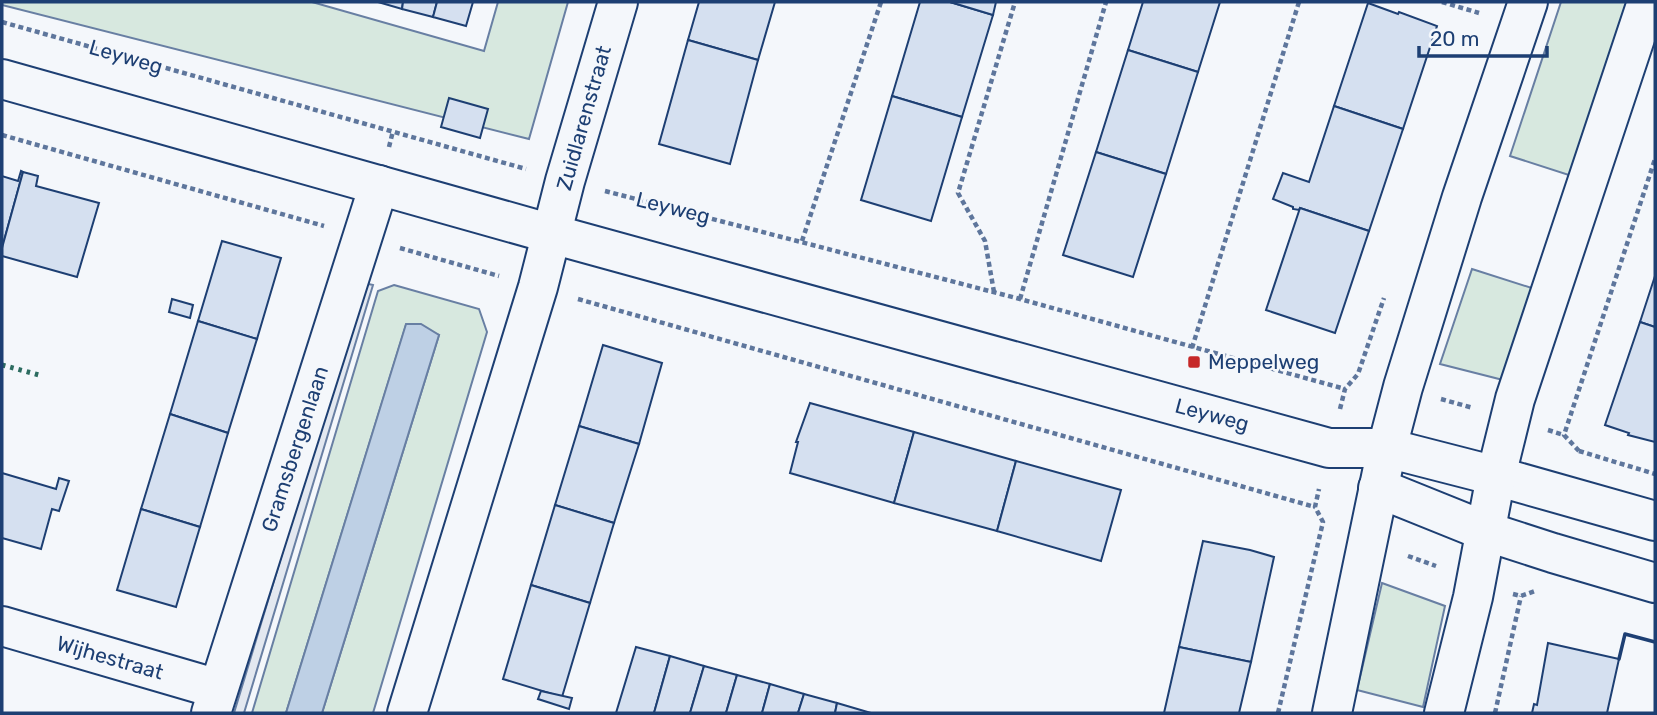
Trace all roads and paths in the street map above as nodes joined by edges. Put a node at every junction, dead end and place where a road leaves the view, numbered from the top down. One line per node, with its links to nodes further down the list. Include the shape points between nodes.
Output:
1 (618, 2): 16 (street, Zuidlarenstraat)
2 (881, 2): 20 (path)
3 (1015, 2): 22 (path, via 958,193 985,241)
4 (1106, 2): 24 (path)
5 (1299, 2): 25 (path)
6 (1442, 2): 10 (path)
7 (1482, 2): 10 (path)
8 (1528, 2): 27 (street)
9 (1647, 2): 29 (street)
10 (1479, 13): 12 (path)
11 (2, 22): 16 (path, Leyweg)
12 (1474, 26)
13 (2, 79): 17 (street, Leyweg)
14 (2, 135): 19 (path)
15 (1655, 159): 30 (path)
16 (565, 180): 18 (street, Zuidlarenstraat); 20 (path, Leyweg)
17 (379, 185): 18 (street, Leyweg); 19 (street, Gramsbergenlaan)
18 (552, 234): 21 (street); 31 (street, Leyweg)
19 (364, 237): 21 (path); 44 (street, Gramsbergenlaan)
20 (802, 241): 22 (path, Leyweg)
21 (538, 287): 36 (path); 45 (street)
22 (994, 292): 24 (path, Leyweg)
23 (1385, 295): 26 (path)
24 (1020, 299): 25 (path, Leyweg)
25 (1192, 348): 28 (path, Leyweg)
26 (1358, 374): 27 (path); 28 (path)
27 (1403, 387): 29 (path); 32 (street)
28 (1345, 390): 31 (path)
29 (1510, 419): 30 (path); 34 (street)
30 (1564, 435): 33 (path, via 1579,451)
31 (1329, 448): 32 (street, Leyweg); 35 (street, Leyweg); 36 (path)
32 (1387, 448): 34 (street, Leyweg); 35 (street)
33 (1655, 474)
34 (1496, 476): 37 (street, Leyweg); 39 (street)
35 (1378, 488): 39 (street, Leyweg); 40 (street)
36 (1315, 507): 38 (path)
37 (1655, 521)
38 (1323, 522): 40 (path); 46 (path)
39 (1485, 531): 41 (street); 42 (street, Leyweg)
40 (1367, 542): 41 (path); 47 (street)
41 (1476, 580): 48 (street); 49 (path, via 1521,596)
42 (1655, 583)
43 (2, 626): 44 (street, Wijhestraat)
44 (214, 701)
45 (407, 713)
46 (1278, 713)
47 (1332, 713)
48 (1444, 713)
49 (1495, 713)

